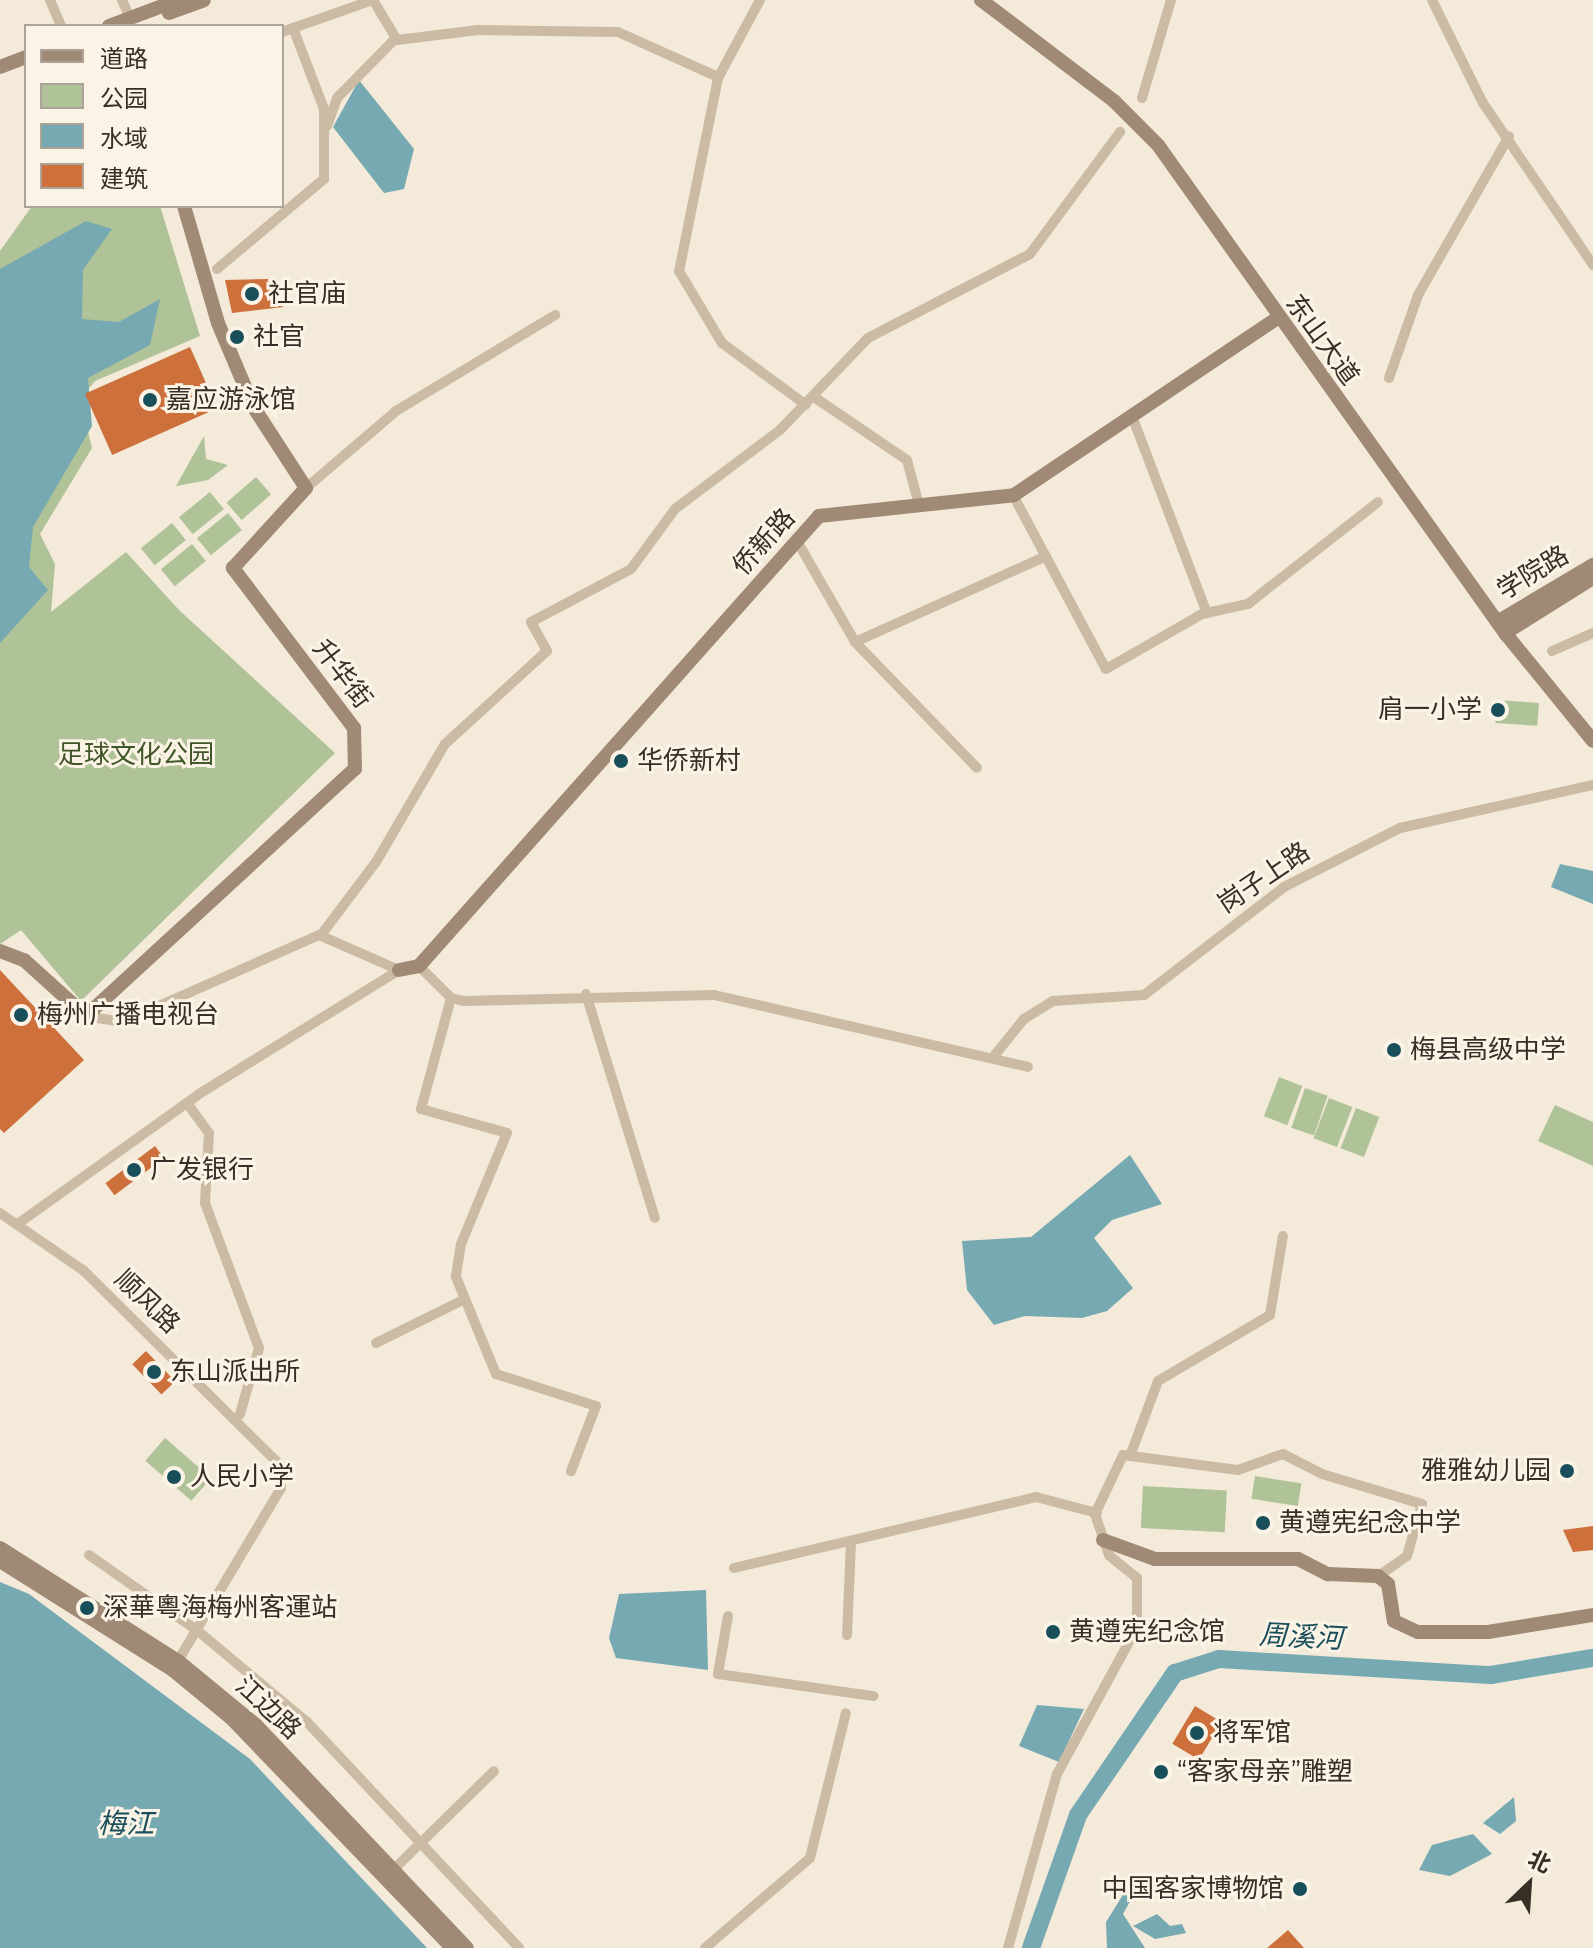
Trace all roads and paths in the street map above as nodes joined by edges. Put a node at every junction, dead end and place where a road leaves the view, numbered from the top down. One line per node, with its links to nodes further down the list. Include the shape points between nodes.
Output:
1 (50, 0): 10 (street)
2 (122, 0): 9 (street)
3 (178, 0): 9 (street)
4 (204, 0): 9 (street)
5 (760, 0): 17 (street)
6 (981, 0): 26 (street, 东山大道, via 1114,101 1158,145)
7 (1171, 0): 18 (street)
8 (1432, 0): 21 (street, via 1483,103)
9 (132, 23)
10 (60, 24)
11 (288, 30): 12 (street, via 373,0); 20 (street, via 324,109)
12 (396, 38): 17 (street, via 478,30 618,32); 20 (street, via 337,98)
13 (24, 58): 14 (street)
14 (0, 67)
15 (24, 68): 16 (street)
16 (0, 77)
17 (718, 77): 28 (street, via 679,271 722,343)
18 (1142, 98)
19 (1120, 132): 28 (street, via 1030,254 868,338)
20 (324, 135): 24 (street, via 324,179)
21 (1509, 136): 23 (street); 27 (street, via 1418,295)
22 (185, 208): 30 (street, via 242,379)
23 (1593, 265)
24 (217, 269)
25 (555, 315): 30 (street, via 396,411)
26 (1276, 319): 29 (street, 侨新路); 39 (street, 东山大道)
27 (1389, 378)
28 (810, 401): 33 (street, via 907,460); 46 (street, via 675,509 631,569 531,622 547,651 445,744 376,862)
29 (1132, 416): 31 (street, 侨新路); 38 (street)
30 (306, 488): 52 (street, 升华街, via 233,568 354,728 355,769)
31 (1013, 495): 33 (street, 侨新路); 35 (street)
32 (1378, 502): 38 (street, via 1248,604)
33 (919, 505): 34 (street, 侨新路, via 819,516)
34 (797, 541): 41 (street); 48 (street, 侨新路)
35 (1046, 556): 38 (street, via 1106,669); 41 (street)
36 (1593, 565): 39 (street, 学院路)
37 (1593, 578): 39 (street, 学院路)
38 (1207, 613)
39 (1501, 628): 43 (street, 东山大道)
40 (1593, 633): 42 (street)
41 (855, 642): 44 (street)
42 (1552, 651)
43 (1593, 741)
44 (977, 768)
45 (1593, 785): 53 (street, 岗子上路, via 1388,834 1284,887 1144,995 1053,1001 1024,1019)
46 (321, 935): 49 (street); 52 (street, via 123,1022)
47 (0, 951): 52 (street, via 24,960)
48 (419, 966): 49 (street); 51 (street)
49 (399, 970): 55 (street)
50 (586, 994): 51 (street); 53 (street, via 714,995); 57 (street)
51 (451, 998): 60 (street, via 421,1109 507,1133 461,1244 456,1277)
52 (86, 1016)
53 (994, 1056): 54 (street)
54 (1028, 1067)
55 (187, 1103): 58 (street); 62 (street, via 209,1133 205,1203 259,1348)
56 (0, 1213): 58 (street, 顺风路)
57 (655, 1218)
58 (19, 1223): 75 (street, 顺风路, via 84,1271 280,1465 281,1488)
59 (1283, 1236): 63 (street, via 1270,1315 1158,1381)
60 (465, 1299): 61 (street); 64 (street, via 496,1374 596,1406)
61 (376, 1343)
62 (240, 1414)
63 (1130, 1456): 66 (street, via 1123,1455 1095,1514); 72 (street, via 1238,1470 1283,1454 1322,1474 1422,1504 1407,1556)
64 (571, 1471)
65 (1097, 1513): 67 (street, via 1036,1497)
66 (1103, 1540): 72 (street, via 1155,1559 1298,1559 1328,1574); 86 (street, via 1109,1555 1137,1578 1137,1627 1057,1774)
67 (851, 1542): 71 (street); 76 (street)
68 (0, 1548): 77 (street, 江边路)
69 (89, 1555): 75 (street)
70 (0, 1561): 82 (street, 江边路, via 51,1588 221,1709)
71 (734, 1568)
72 (1378, 1576): 73 (street, via 1388,1584 1394,1621 1418,1632 1488,1632)
73 (1593, 1615)
74 (728, 1616): 78 (street, via 718,1674)
75 (198, 1631): 77 (street, 顺风路); 84 (street, via 307,1722)
76 (847, 1635)
77 (178, 1661): 81 (street, 江边路, via 256,1725)
78 (873, 1696)
79 (846, 1713): 85 (street, via 810,1858)
80 (494, 1771): 81 (street)
81 (393, 1870): 83 (street, 江边路)
82 (452, 1948)
83 (467, 1948)
84 (519, 1948)
85 (705, 1948)
86 (1008, 1948)

